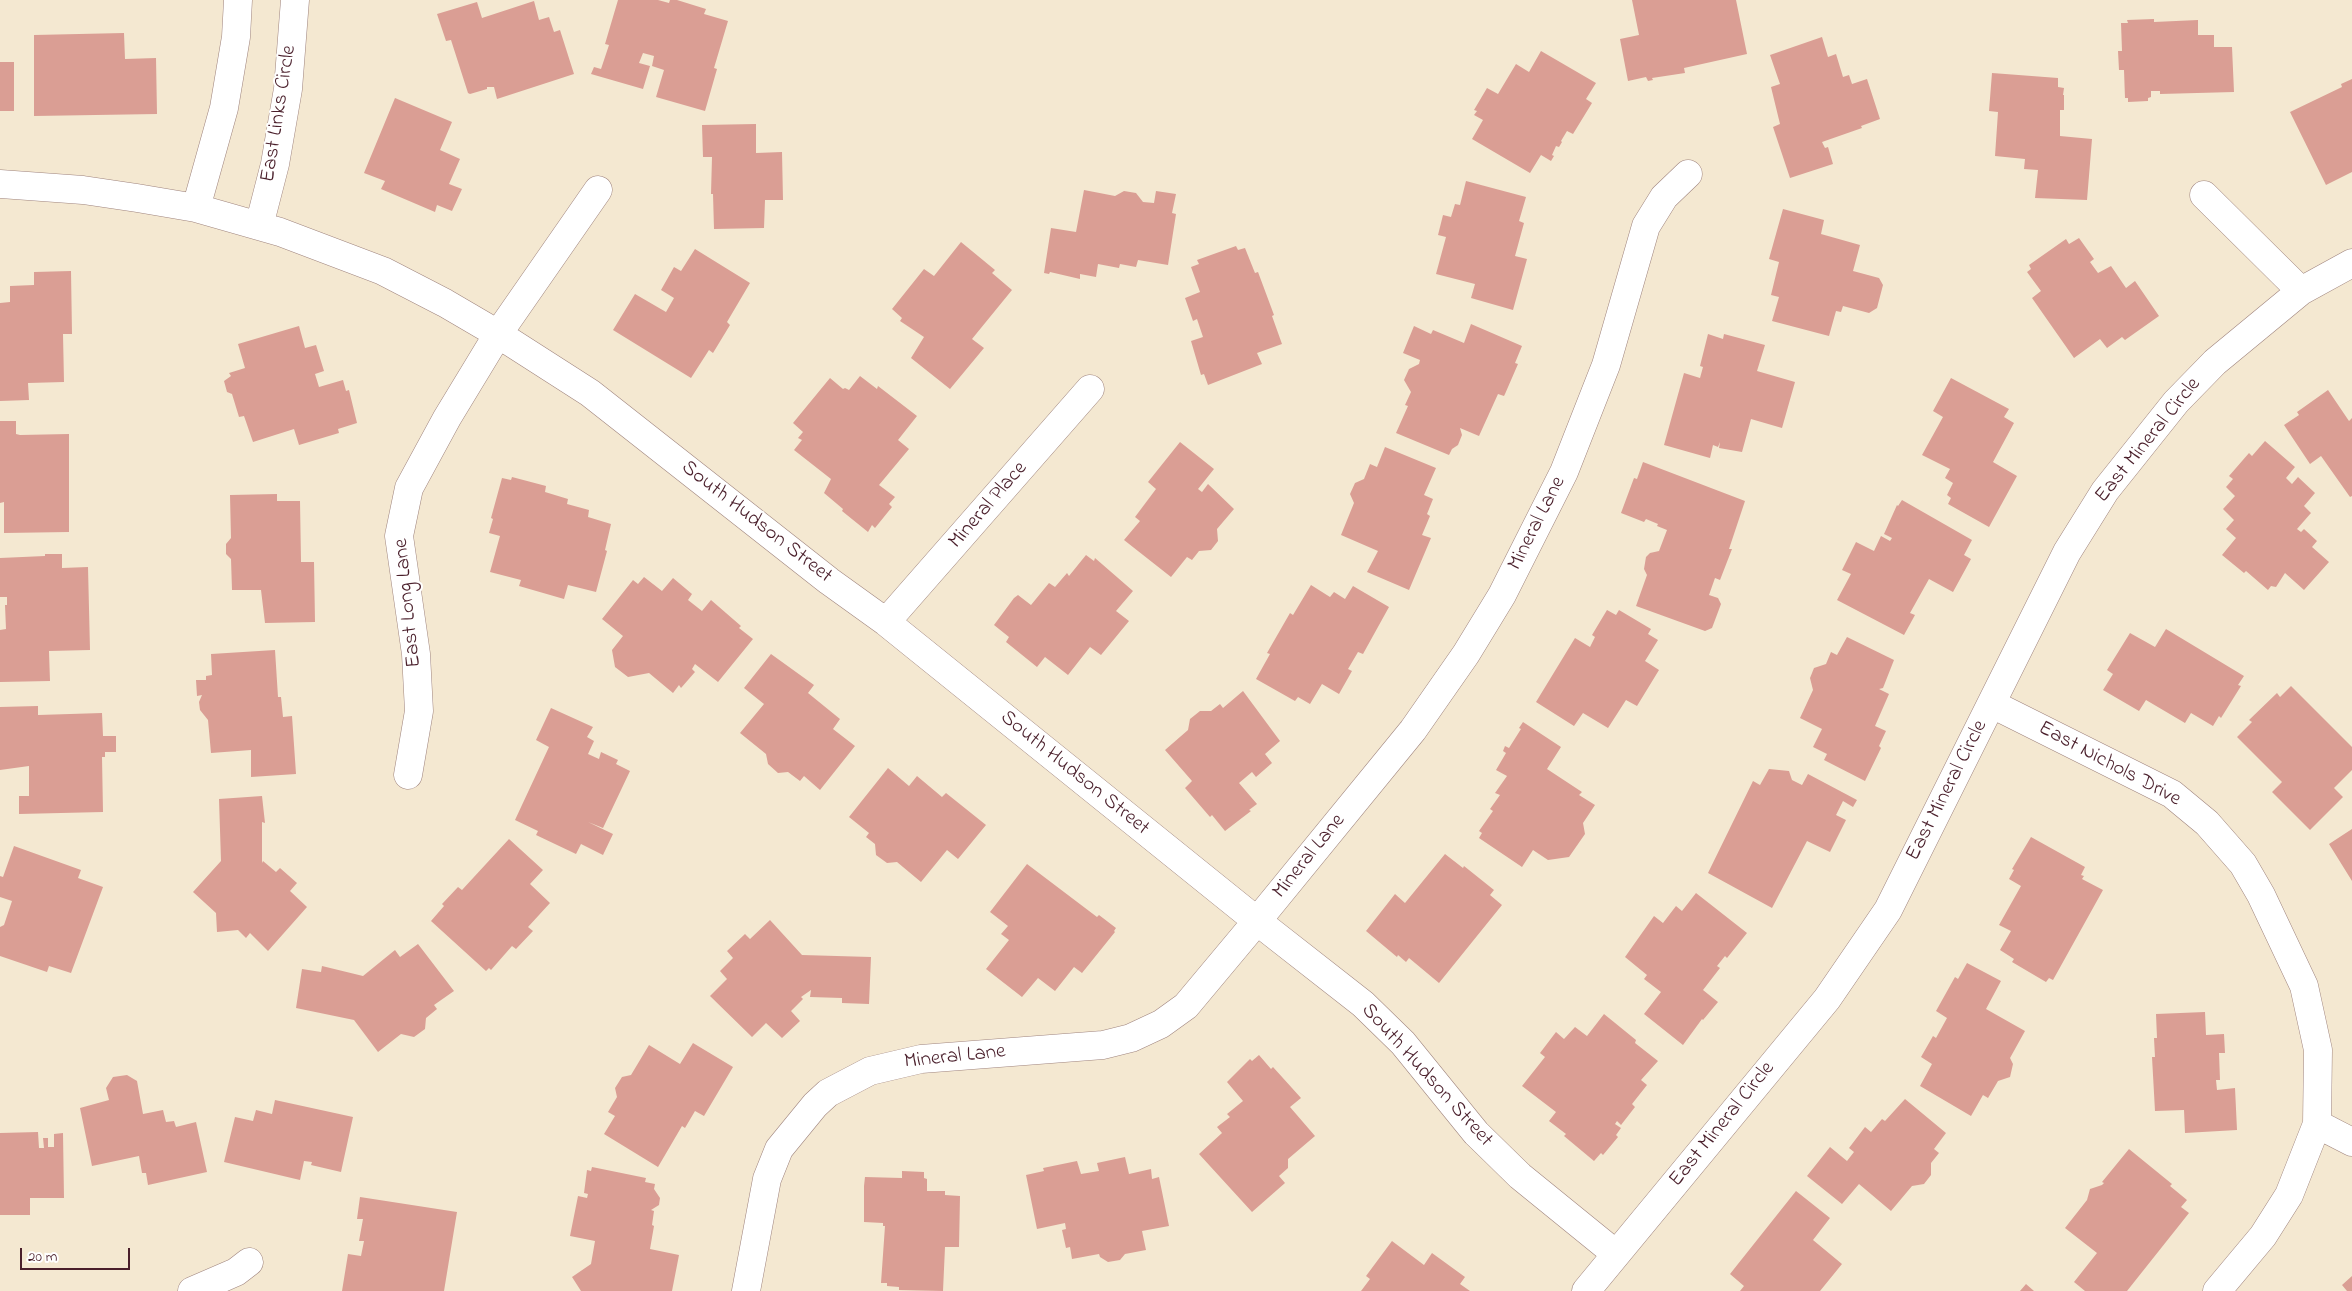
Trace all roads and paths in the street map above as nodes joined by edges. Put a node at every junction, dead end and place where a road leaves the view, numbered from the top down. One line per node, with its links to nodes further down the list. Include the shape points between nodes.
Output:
1 (238, 0): 7 (street, via 236,37 224,108)
2 (295, 0): 8 (street, East Links Circle, via 288,89 275,164)
3 (1688, 174): 16 (street, Mineral Lane, via 1664,197 1646,226 1606,365 1564,472 1502,595 1413,730)
4 (0, 184): 7 (street, South Hudson Street, via 83,190)
5 (598, 190): 11 (street)
6 (2204, 195): 10 (street)
7 (196, 208): 8 (street, South Hudson Street)
8 (259, 226): 11 (street, South Hudson Street, via 383,271)
9 (2352, 263): 10 (street, East Mineral Circle)
10 (2301, 291): 14 (street, East Mineral Circle, via 2215,362 2189,388 2105,491 2067,552)
11 (498, 334): 13 (street, South Hudson Street, via 590,393); 15 (street, East Long Lane, via 418,471 409,488 403,512 400,536 416,654 419,711)
12 (1090, 389): 13 (street, Mineral Place)
13 (886, 622): 16 (street, South Hudson Street)
14 (1992, 704): 17 (street, East Nichols Drive, via 2172,794 2207,822 2243,864 2262,895 2304,986 2318,1050); 19 (street, East Mineral Circle, via 1882,918 1827,999)
15 (408, 775)
16 (1257, 922): 19 (street, South Hudson Street, via 1363,1004 1403,1043 1476,1133 1520,1176); 22 (street, Mineral Lane, via 1186,1006 1161,1024 1131,1038 1103,1045 921,1059 870,1071 828,1093 779,1149 767,1179)
17 (2316, 1124): 18 (street); 24 (street, East Nichols Drive, via 2289,1195 2263,1236)
18 (2352, 1142)
19 (1616, 1254): 23 (street, East Mineral Circle)
20 (249, 1262): 21 (street, via 236,1272)
21 (192, 1291)
22 (746, 1291)
23 (1586, 1291)
24 (2217, 1291)

